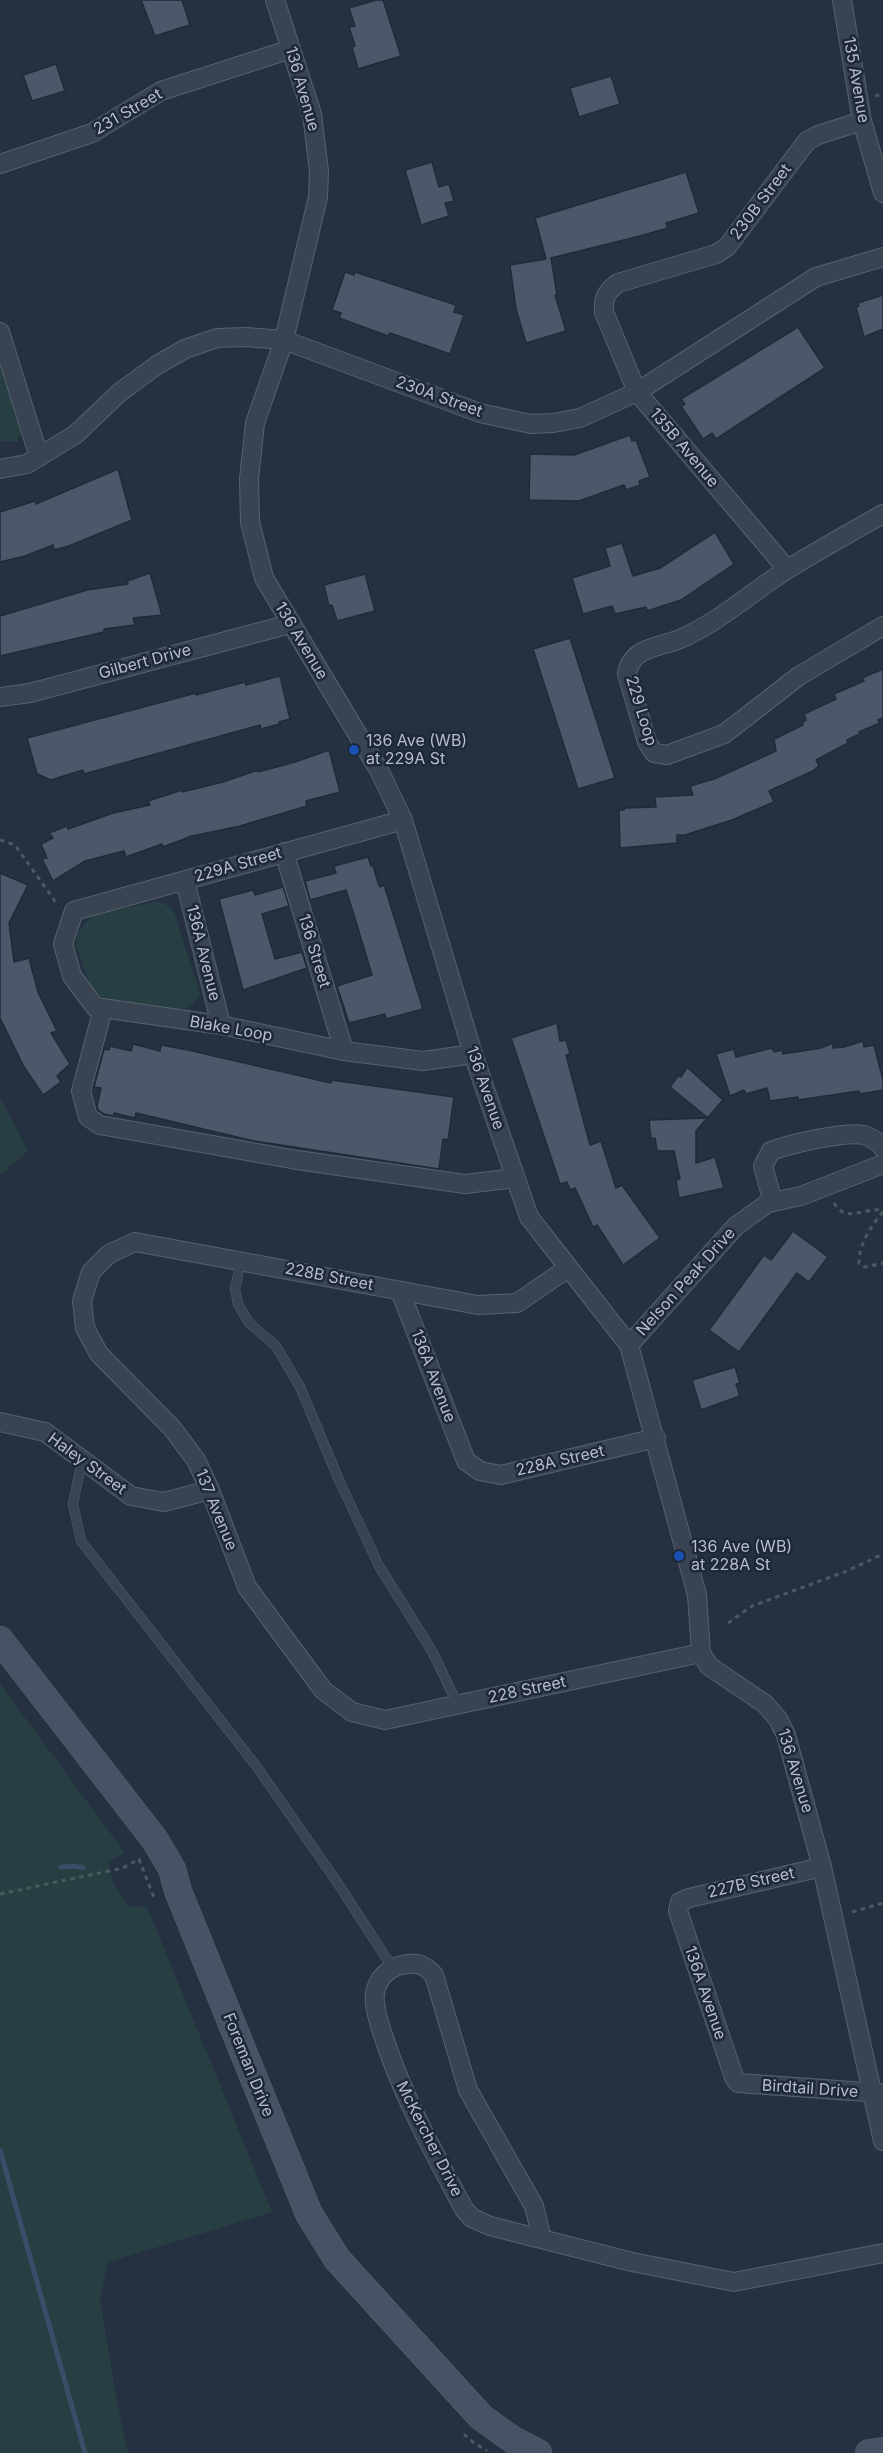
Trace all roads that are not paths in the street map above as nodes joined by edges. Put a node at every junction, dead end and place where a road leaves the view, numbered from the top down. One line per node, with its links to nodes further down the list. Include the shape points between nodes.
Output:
1 (275, 0): 3 (street, 136 Avenue)
2 (842, 0): 4 (street, 135 Avenue)
3 (291, 49): 5 (street, 231 Street, via 161,91 92,133); 10 (street, 136 Avenue, via 312,114 319,171 318,198)
4 (862, 121): 6 (street, 135 Avenue); 8 (street, 230B Street, via 807,141 727,247 716,254 618,283 603,299)
5 (0, 164)
6 (883, 193)
7 (883, 257): 11 (street, 230A Street, via 816,277)
8 (604, 312): 11 (street, 135B Avenue)
9 (0, 332): 12 (street)
10 (284, 340): 11 (street, 230A Street, via 480,413 531,424 580,418); 12 (street, 230A Street, via 218,338 185,349 157,364 76,434); 16 (street, 136 Avenue, via 255,423 249,479 250,522 264,578)
11 (637, 392): 15 (street, 135B Avenue)
12 (39, 457): 13 (street, 230A Street, via 27,464)
13 (0, 469)
14 (883, 514): 15 (street, 229 Loop)
15 (787, 569): 17 (street, 229 Loop, via 726,612 681,638 635,655 629,663 627,674 647,742 654,753 667,755 724,734 799,676)
16 (290, 624): 18 (street, Gilbert Drive, via 30,693); 19 (street, 136 Avenue, via 379,770)
17 (883, 626)
18 (0, 697)
19 (404, 820): 20 (street, 229A Street); 25 (street, 136 Avenue)
20 (284, 852): 21 (street, 229A Street); 24 (street, 136 Street)
21 (185, 880): 22 (street, 229A Street, via 66,907 63,944 72,976 95,1007); 23 (street, 136A Avenue)
22 (103, 1009): 23 (street, Blake Loop); 28 (street, via 81,1091 88,1117 100,1125 297,1160 465,1184)
23 (221, 1025): 24 (street, Blake Loop)
24 (344, 1051): 25 (street, Blake Loop, via 423,1061)
25 (473, 1054): 28 (street, 136 Avenue)
26 (883, 1148): 29 (street, via 863,1135 845,1135 771,1151 764,1166)
27 (883, 1164): 29 (street, Nelson Peak Drive, via 801,1196)
28 (516, 1178): 31 (street, 136 Avenue, via 529,1217)
29 (773, 1202): 34 (street, Nelson Peak Drive, via 736,1226)
30 (241, 1261): 32 (street, 228B Street, via 135,1242 109,1254); 33 (street, 228B Street); 42 (lane, via 235,1289 238,1304 249,1323 276,1346 300,1387 379,1566 432,1651)
31 (568, 1268): 33 (street, 228B Street, via 517,1303 478,1305); 34 (street, 136 Avenue)
32 (91, 1272): 39 (street, 137 Avenue, via 82,1302 85,1328 99,1354 172,1428)
33 (400, 1291): 38 (street, 136A Avenue)
34 (629, 1345): 36 (street, 136 Avenue)
35 (0, 1422): 37 (street, Haley Street, via 45,1432)
36 (656, 1438): 38 (street, 228A Street, via 501,1475 480,1471); 41 (street, 136 Avenue, via 697,1595)
37 (82, 1460): 39 (street, Haley Street, via 131,1496 164,1502); 46 (lane, via 73,1504 81,1541 257,1767)
38 (466, 1461)
39 (210, 1490): 43 (street, 137 Avenue, via 246,1587 323,1690)
40 (0, 1640): 53 (street, Foreman Drive, via 155,1840 171,1869 241,2049 322,2238 481,2417)
41 (701, 1653): 42 (street, 228 Street); 44 (street, 136 Avenue, via 710,1665 765,1704 778,1719 786,1735)
42 (458, 1705): 43 (street, 228 Street, via 385,1720)
43 (352, 1712)
44 (822, 1867): 45 (street, 227B Street); 48 (street, 136 Avenue)
45 (680, 1902): 47 (street, 136A Avenue, via 678,1911)
46 (392, 1967): 50 (street, via 412,1963 425,1966 434,1975 468,2090 534,2206); 50 (street, McKercher Drive, via 381,1978 375,1994 380,2024 418,2125 464,2209 472,2218 490,2226)
47 (738, 2083): 48 (street, Birdtail Drive)
48 (877, 2093): 49 (street, 136 Avenue)
49 (883, 2141)
50 (542, 2239): 51 (street, McKercher Drive, via 734,2282)
51 (883, 2253)
52 (883, 2451): 54 (street)
53 (538, 2453)
54 (869, 2453)

